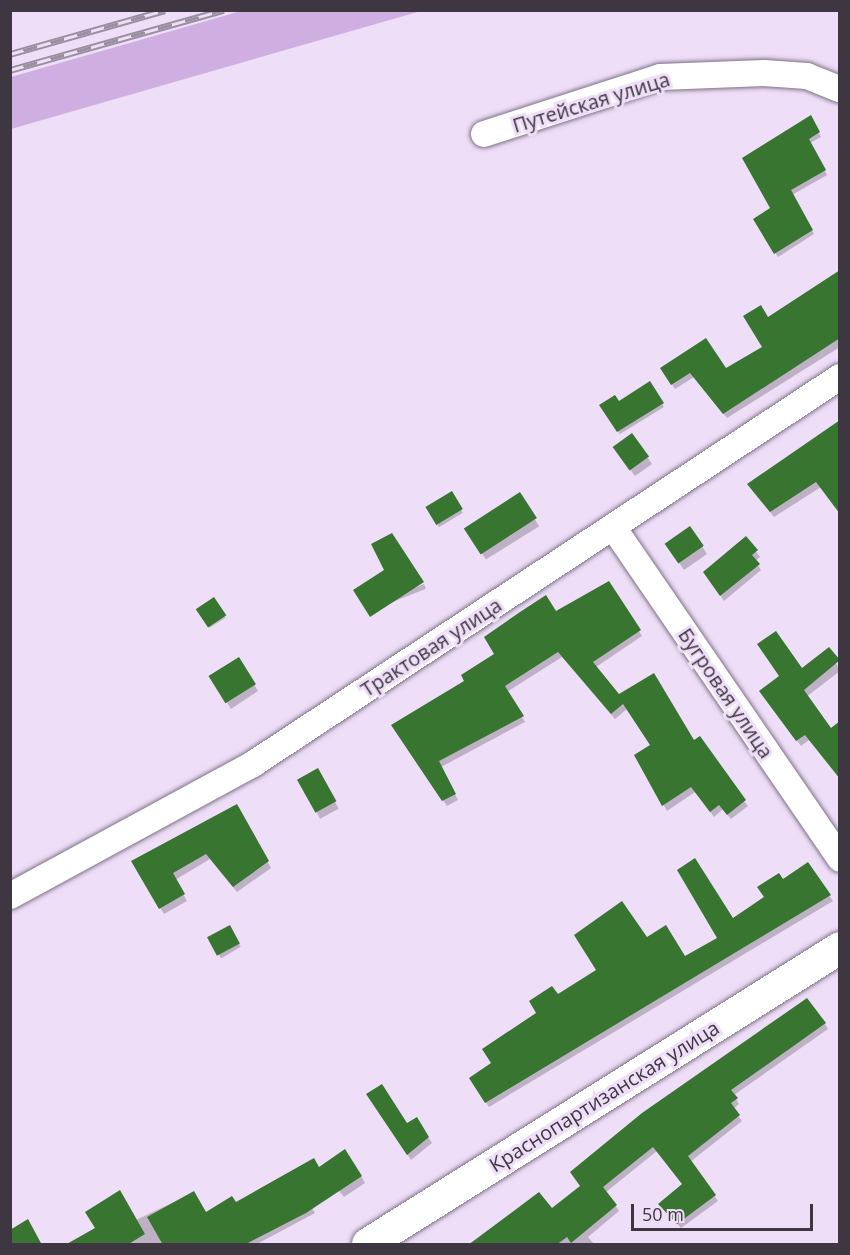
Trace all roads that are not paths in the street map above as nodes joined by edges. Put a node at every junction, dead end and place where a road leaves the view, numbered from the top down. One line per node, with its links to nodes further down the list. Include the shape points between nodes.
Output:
1 (840, 89): 2 (street, Путейская улица, via 807,76 764,73 660,77)
2 (484, 134)
3 (840, 377): 4 (street, Трактовая улица)
4 (614, 527): 5 (street, Бугровая улица); 6 (street, Трактовая улица, via 253,764)
5 (840, 859)
6 (10, 896)
7 (840, 948): 8 (street, Краснопартизанская улица)
8 (368, 1245)

